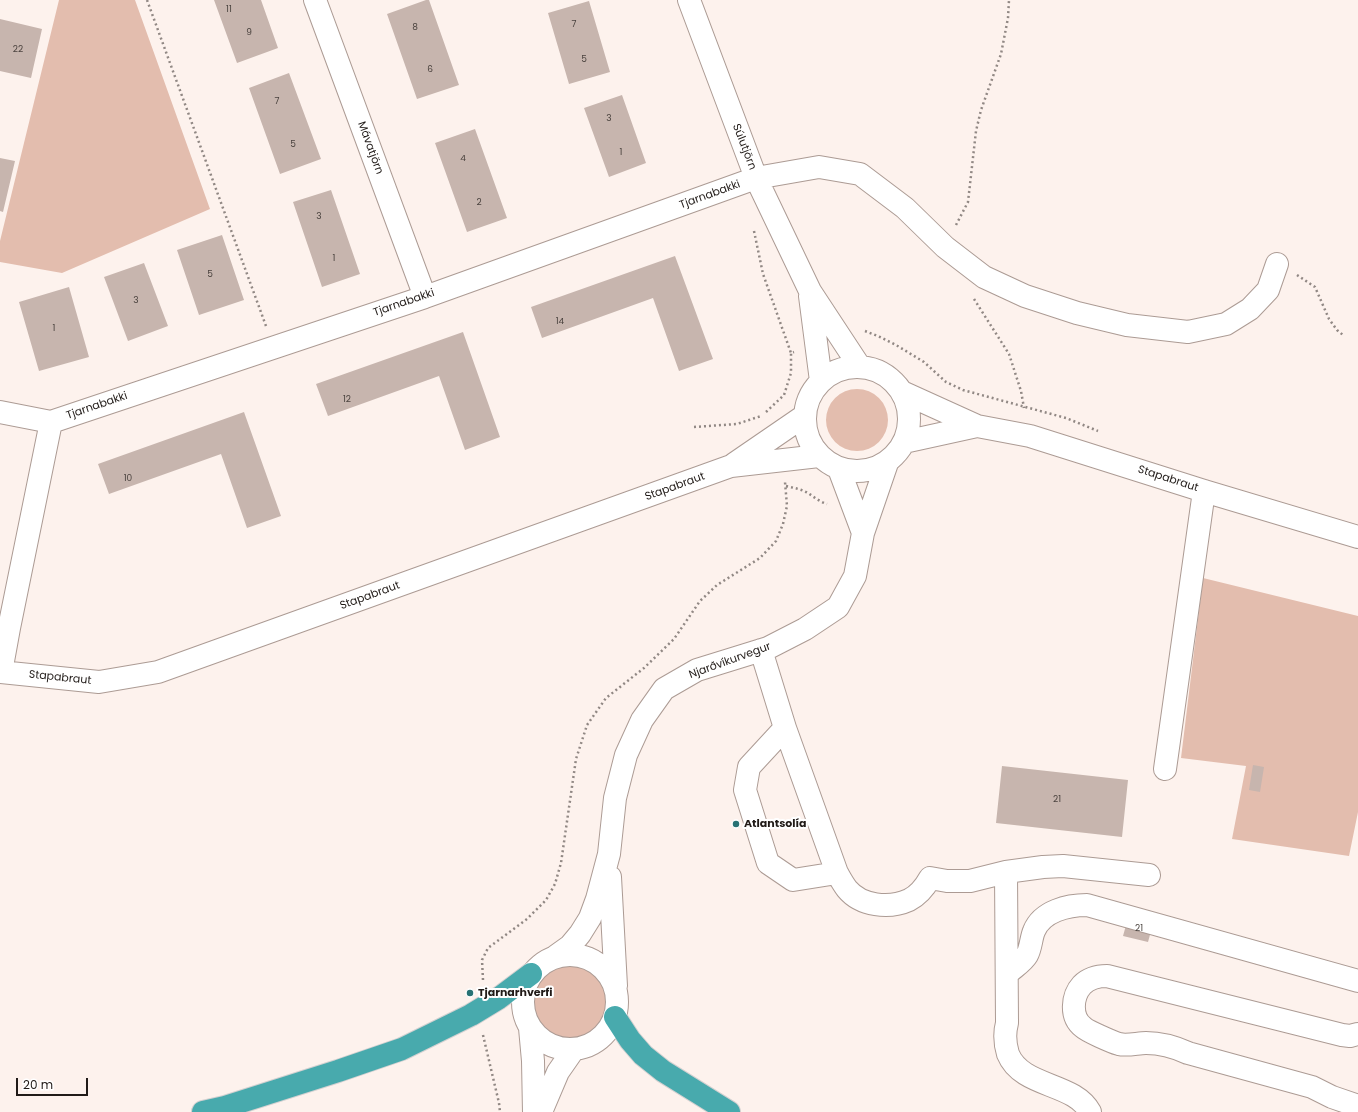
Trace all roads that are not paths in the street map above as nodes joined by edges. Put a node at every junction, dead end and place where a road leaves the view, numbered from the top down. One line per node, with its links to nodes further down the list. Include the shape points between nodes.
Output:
1 (314, 0): 6 (street, Mávatjörn)
2 (689, 0): 3 (street, Súlutjörn)
3 (756, 178): 4 (street, Tjarnabakki, via 819,167 860,174 905,208 945,247 984,277 1025,296 1077,313 1127,325 1188,332 1226,324 1250,309 1268,290); 5 (street, Súlutjörn); 6 (street, Tjarnabakki)
4 (1278, 264)
5 (810, 291): 7 (street, Súlutjörn); 8 (street, Súlutjörn)
6 (425, 297): 12 (street, Tjarnabakki)
7 (860, 367): 8 (street, Stapabraut, via 846,368); 9 (street, Stapabraut, via 876,370 891,379)
8 (821, 381): 11 (street, Stapabraut, via 807,403)
9 (902, 392): 13 (street, Stapabraut); 14 (street, Stapabraut, via 908,408 909,425)
10 (0, 412): 12 (street, Tjarnabakki)
11 (804, 416): 15 (street, Stapabraut, via 811,444); 17 (street, Stapabraut)
12 (51, 422): 23 (street)
13 (977, 426): 14 (street, Stapabraut); 19 (street, Stapabraut, via 1030,436)
14 (904, 442): 16 (street, Stapabraut, via 897,454)
15 (819, 456): 17 (street, Stapabraut); 18 (street, Stapabraut)
16 (887, 463): 18 (street, Stapabraut, via 872,470 856,472); 20 (street, Njarðvíkurvegur)
17 (731, 466): 23 (street, Stapabraut, via 158,672 99,682)
18 (839, 469): 20 (street)
19 (1204, 491): 21 (street, Stapabraut); 25 (street)
20 (863, 534): 22 (street, Njarðvíkurvegur, via 855,576 838,606 805,629)
21 (1358, 537)
22 (761, 650): 24 (street); 26 (street, Njarðvíkurvegur, via 697,670 664,689 642,720 626,756 615,798)
23 (0, 672)
24 (785, 728): 28 (street); 28 (street, via 749,768 745,790 768,863 793,880)
25 (1165, 769)
26 (609, 854): 30 (street, Njarðvíkurvegur, via 590,918 570,946); 34 (street, Njarðvíkurvegur)
27 (1006, 872): 28 (street, via 970,881 930,878 925,888 909,900 887,905 864,902 854,896); 29 (street, via 1063,866); 32 (street)
28 (837, 873)
29 (1148, 875)
30 (556, 956): 31 (street, Njarðvíkurvegur, via 546,960); 34 (street, Njarðvíkurvegur, via 572,954 600,965 610,977)
31 (531, 974): 36 (street, Njarðvíkurvegur, via 524,987 522,1001 524,1015); 40 (highway, via 471,1015 402,1049)
32 (1007, 974): 33 (street, via 1027,955 1034,930 1044,918 1064,907 1087,905); 44 (street, via 1005,1041 1010,1057 1025,1074 1075,1097 1083,1102)
33 (1358, 981)
34 (616, 992): 35 (street, Njarðvíkurvegur)
35 (615, 1017): 38 (street, Njarðvíkurvegur, via 609,1029 599,1039 588,1046); 43 (highway, via 643,1055)
36 (530, 1028): 38 (street, Njarðvíkurvegur, via 538,1038 549,1045); 41 (street, Njarðvíkurvegur)
37 (1358, 1034): 39 (street, via 1342,1035 1107,976 1087,981 1078,990 1074,1002 1075,1014 1083,1028 1119,1044 1168,1045 1188,1053 1312,1087)
38 (574, 1049): 42 (street, via 558,1072)
39 (1358, 1106)
40 (203, 1112)
41 (534, 1112)
42 (541, 1112)
43 (729, 1112)
44 (1090, 1112)

